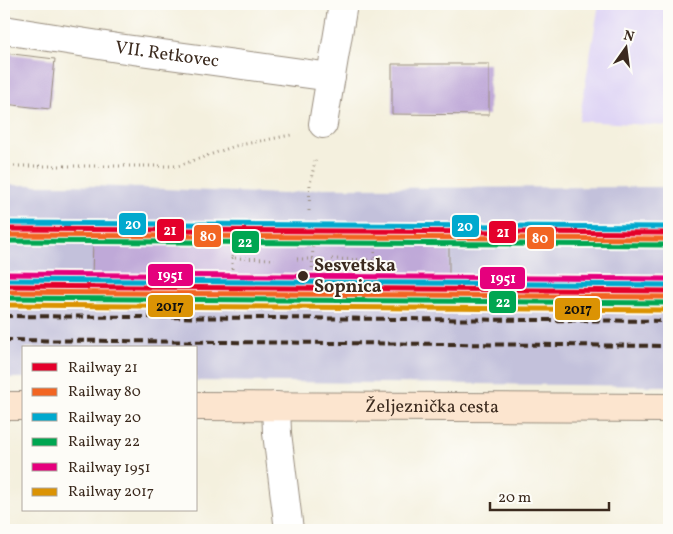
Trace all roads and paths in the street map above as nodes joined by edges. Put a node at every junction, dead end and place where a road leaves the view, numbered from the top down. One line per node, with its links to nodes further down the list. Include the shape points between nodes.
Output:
1 (343, 4): 3 (street)
2 (4, 30): 3 (street, VII. Retkovec)
3 (331, 77): 4 (street)
4 (323, 124)
5 (297, 134): 7 (path, via 235,146 178,166)
6 (318, 151): 8 (path, via 310,184)
7 (4, 166)
8 (309, 211)
9 (232, 241): 12 (path)
10 (313, 241): 15 (path)
11 (375, 241): 17 (path)
12 (232, 258): 13 (path); 18 (path)
13 (275, 259)
14 (297, 259): 15 (path)
15 (313, 259): 19 (path)
16 (332, 259): 17 (path)
17 (375, 260): 20 (path)
18 (232, 278)
19 (312, 278)
20 (375, 279)
21 (4, 406): 22 (street)
22 (22, 406)
23 (198, 406): 24 (street, Željeznička cesta)
24 (276, 406): 25 (street, Željeznička cesta); 26 (street)
25 (669, 408)
26 (289, 530)

